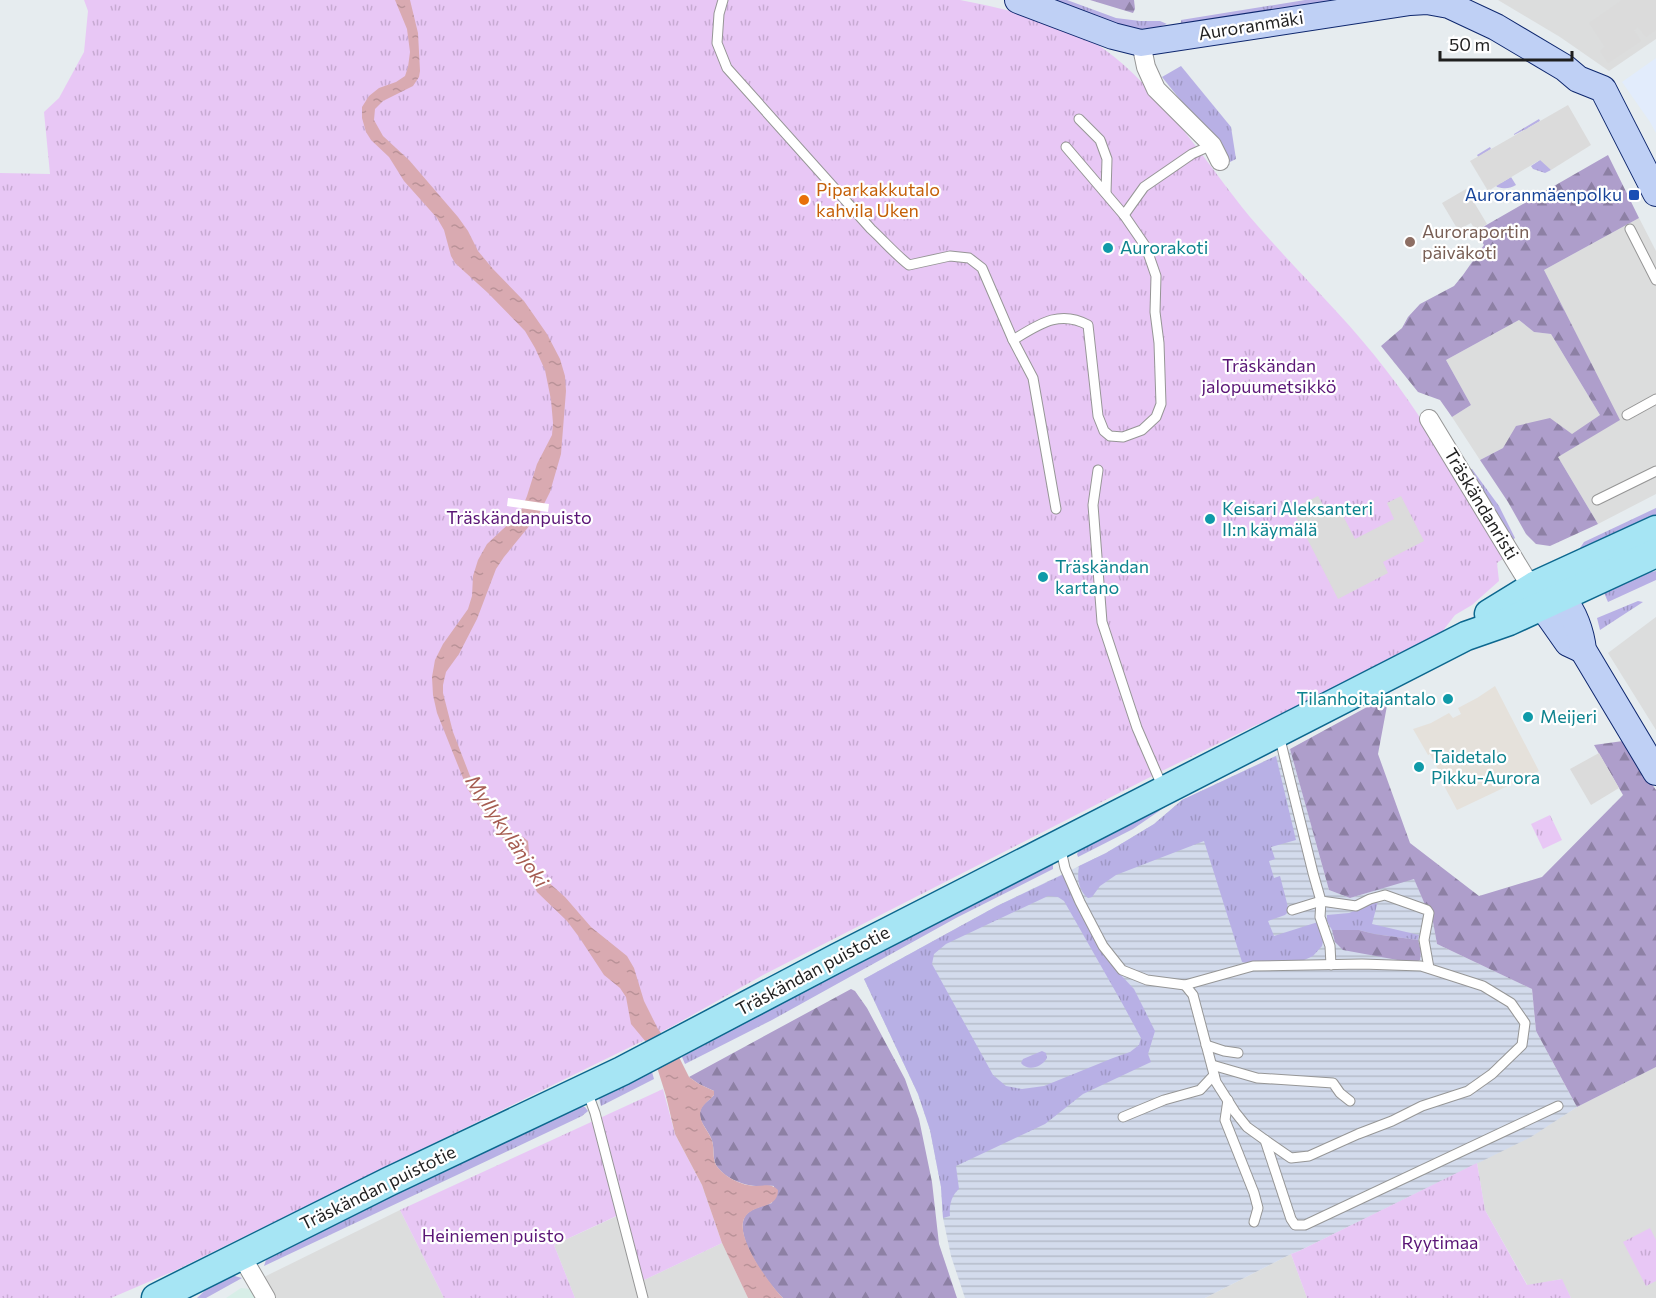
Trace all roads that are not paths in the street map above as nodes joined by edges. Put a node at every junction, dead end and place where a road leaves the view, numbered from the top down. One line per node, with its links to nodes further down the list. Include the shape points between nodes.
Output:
1 (723, 0): 14 (lane, via 717,43 727,68 871,229 909,265 950,256 969,258 982,268)
2 (1018, 0): 4 (main road, Auroranmäki)
3 (1427, 0): 4 (main road, Auroranmäki); 10 (main road, Auroranmäki, via 1449,5 1496,27 1578,79 1603,89)
4 (1141, 43): 6 (street, via 1156,89)
5 (1079, 119): 9 (lane, via 1100,140 1107,159)
6 (1212, 145): 8 (street); 11 (lane, via 1192,154 1144,188)
7 (1066, 147): 9 (lane)
8 (1221, 162)
9 (1106, 193): 11 (lane)
10 (1656, 193)
11 (1124, 215): 14 (lane, via 1146,248 1156,276 1161,404 1156,417 1142,430 1123,437 1104,431 1098,416 1088,325 1065,318 1042,322)
12 (1630, 229): 13 (lane)
13 (1656, 280)
14 (1013, 340): 21 (lane, via 1033,378)
15 (1656, 399): 16 (lane)
16 (1627, 415)
17 (1430, 418): 23 (street, Träskändanristi, via 1525,577)
18 (1098, 470): 26 (lane, via 1093,505 1102,622 1137,728)
19 (1656, 471): 20 (lane)
20 (1597, 500)
21 (1056, 509)
22 (1655, 536): 23 (main road, Träskändan puistotie)
23 (1546, 596): 24 (main road, Träskändan puistotie, via 1491,612 1466,636); 25 (main road, via 1568,643 1583,650)
24 (1279, 732): 26 (main road, Träskändan puistotie); 28 (lane)
25 (1656, 772)
26 (1164, 790): 27 (main road, Träskändan puistotie)
27 (1059, 844): 32 (lane, via 1080,903 1103,946 1122,970 1147,980); 36 (main road, Träskändan puistotie)
28 (1322, 901): 29 (lane); 30 (lane, via 1320,917 1330,946); 31 (lane, via 1356,906 1385,895 1427,910 1424,940)
29 (1292, 910)
30 (1331, 965): 31 (lane); 32 (lane, via 1253,966)
31 (1429, 968): 41 (lane, via 1483,986 1511,1003 1524,1023 1522,1045 1468,1091 1422,1106 1309,1156 1291,1158)
32 (1185, 985): 33 (lane, via 1193,995)
33 (1206, 1045): 34 (lane); 35 (lane)
34 (1238, 1053)
35 (1213, 1070): 37 (lane); 38 (lane, via 1257,1078 1334,1083); 40 (lane, via 1200,1090)
36 (586, 1089): 43 (main road, Träskändan puistotie); 46 (lane, via 596,1113)
37 (1228, 1100): 41 (lane, via 1247,1127); 42 (lane, via 1225,1120 1254,1193 1258,1208)
38 (1350, 1101)
39 (1558, 1106): 41 (lane, via 1305,1225 1295,1225 1291,1219)
40 (1123, 1117)
41 (1265, 1140)
42 (1254, 1222)
43 (241, 1255): 44 (main road, Träskändan puistotie); 45 (street)
44 (156, 1298)
45 (266, 1298)
46 (643, 1298)

